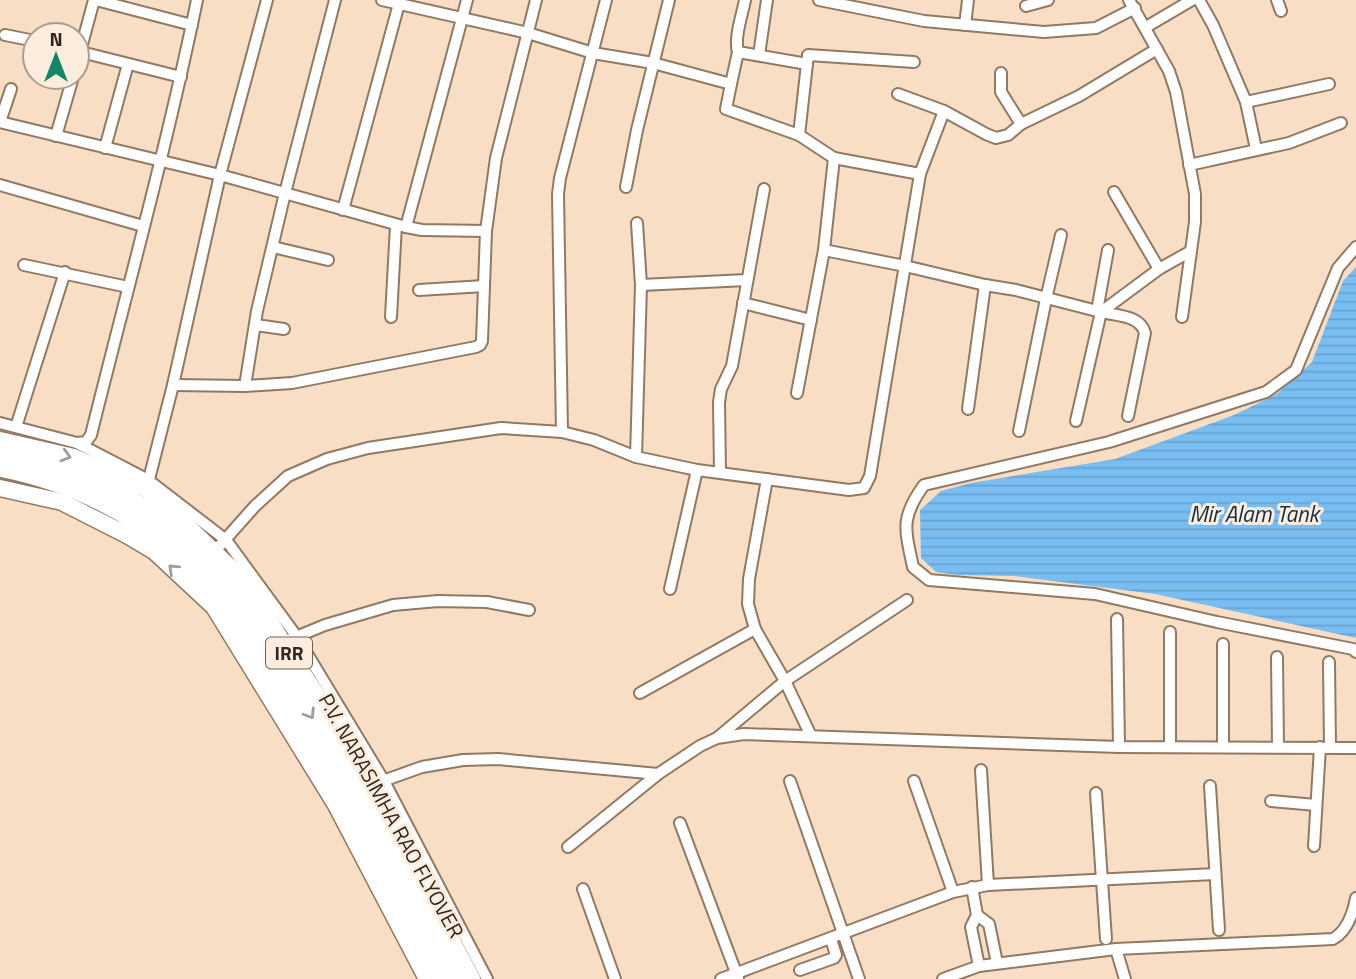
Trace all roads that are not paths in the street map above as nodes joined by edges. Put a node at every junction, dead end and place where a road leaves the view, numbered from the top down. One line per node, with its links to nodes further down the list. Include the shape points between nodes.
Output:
1 (95, 0): 21 (street); 22 (street)
2 (197, 0): 22 (street)
3 (267, 0): 57 (street)
4 (335, 0): 62 (street)
5 (382, 0): 17 (street)
6 (467, 0): 20 (street)
7 (536, 0): 25 (street)
8 (606, 0): 30 (street)
9 (669, 0): 34 (street)
10 (744, 0): 29 (street)
11 (767, 0): 31 (street)
12 (819, 0): 23 (street)
13 (968, 0): 23 (street)
14 (1048, 0): 19 (street)
15 (1192, 0): 24 (street)
16 (1199, 0): 44 (street)
17 (400, 2): 20 (street); 63 (street)
18 (1132, 4): 23 (street, via 1096,28 1044,32); 24 (street)
19 (1026, 6)
20 (462, 18): 25 (street); 66 (street)
21 (89, 21)
22 (192, 25): 38 (street)
23 (965, 25)
24 (1146, 27): 28 (street)
25 (528, 33): 30 (street); 67 (street, via 496,158)
26 (5, 34): 27 (street)
27 (21, 38)
28 (1157, 49): 48 (street); 55 (street, via 1170,71)
29 (738, 52): 31 (street); 39 (street)
30 (593, 53): 34 (street); 102 (street, via 558,194)
31 (759, 55): 36 (street)
32 (91, 57): 35 (street)
33 (914, 62): 36 (street, via 808,55)
34 (653, 63): 39 (street); 59 (street)
35 (128, 64): 38 (street); 51 (street)
36 (807, 64): 49 (street)
37 (1001, 73): 48 (street, via 1001,92)
38 (181, 77): 54 (street)
39 (731, 84): 49 (street, via 726,109)
40 (1329, 84): 44 (street)
41 (11, 89): 46 (street)
42 (69, 91): 50 (street)
43 (898, 94): 45 (street)
44 (1246, 102): 52 (street)
45 (944, 111): 48 (street, via 996,138); 56 (street)
46 (0, 122): 50 (street)
47 (1341, 123): 52 (street, via 1289,143)
48 (1021, 124)
49 (799, 135): 53 (street)
50 (56, 136): 51 (street)
51 (105, 148): 54 (street)
52 (1256, 149): 55 (street)
53 (834, 158): 56 (street); 71 (street)
54 (161, 160): 57 (street); 65 (street)
55 (1189, 165): 73 (street, via 1195,194)
56 (920, 174): 76 (street)
57 (220, 175): 62 (street); 93 (street)
58 (0, 185): 65 (street)
59 (626, 187)
60 (764, 189): 79 (street)
61 (1114, 192): 77 (street)
62 (285, 193): 63 (street); 69 (street)
63 (343, 210): 66 (street)
64 (636, 223): 80 (street)
65 (143, 226): 83 (street)
66 (401, 226): 67 (street); 88 (street)
67 (486, 230): 82 (street)
68 (1061, 235): 85 (street)
69 (273, 247): 74 (street); 91 (street)
70 (1356, 247): 122 (street, via 1338,268 1296,370 1266,392 1110,442 924,485 905,519 913,567 929,580 1095,594)
71 (824, 250): 76 (street); 90 (street)
72 (1108, 250): 87 (street)
73 (1191, 251): 77 (street); 89 (street)
74 (328, 260)
75 (24, 265): 78 (street)
76 (905, 266): 81 (street); 110 (street, via 870,476 864,488)
77 (1159, 269): 87 (street)
78 (65, 272): 83 (street); 100 (street)
79 (747, 280): 80 (street); 86 (street)
80 (641, 285): 106 (street)
81 (985, 285): 85 (street); 96 (street)
82 (484, 286): 84 (street); 94 (street, via 482,341 476,347 292,383)
83 (128, 287): 104 (street, via 91,435 86,442)
84 (419, 290)
85 (1046, 299): 87 (street); 101 (street)
86 (743, 303): 90 (street); 109 (street, via 732,366 719,402)
87 (1099, 312): 97 (street, via 1143,325); 98 (street)
88 (391, 317)
89 (1182, 317)
90 (811, 320): 95 (street)
91 (256, 326): 92 (street); 94 (street)
92 (284, 329)
93 (173, 385): 94 (street); 111 (street)
94 (244, 386)
95 (797, 393)
96 (968, 409)
97 (1128, 416)
98 (1076, 421)
99 (0, 423): 100 (street)
100 (16, 426): 104 (street)
101 (1019, 431)
102 (562, 432): 106 (street); 113 (street, via 501,428 368,448 327,459 288,476)
103 (0, 440): 111 (main road, IRR, one-way to 111, via 74,457)
104 (77, 443): 111 (street)
105 (0, 452): 166 (highway, P.V. NARASIMHA RAO FLYOVER, one-way to 166, via 112,489 165,524 225,582 359,795)
106 (636, 457): 108 (street)
107 (0, 467): 165 (highway, P.V. NARASIMHA RAO FLYOVER, via 106,503 157,535 196,572 240,630 320,759)
108 (696, 470): 109 (street); 114 (street)
109 (720, 473): 110 (street)
110 (767, 479): 118 (street, via 749,579 748,604)
111 (147, 485): 113 (main road, IRR)
112 (0, 488): 164 (main road, IRR, one-way to 112, via 337,805 214,607 154,551 127,535 62,502)
113 (220, 545): 120 (main road, IRR)
114 (670, 589)
115 (907, 600): 125 (street)
116 (529, 610): 120 (street, via 487,602 393,605)
117 (1117, 619): 129 (street)
118 (755, 629): 125 (street); 126 (street)
119 (1170, 632): 130 (street)
120 (289, 639): 139 (main road, IRR)
121 (1223, 644): 131 (street)
122 (1356, 652)
123 (1277, 657): 132 (street)
124 (1329, 662): 133 (street)
125 (785, 681): 127 (street); 128 (street)
126 (640, 694)
127 (811, 736): 128 (street); 129 (street)
128 (717, 738): 136 (street)
129 (1119, 747): 130 (street)
130 (1170, 747): 131 (street)
131 (1223, 747): 132 (street)
132 (1278, 747): 133 (street)
133 (1325, 747): 134 (street); 143 (street)
134 (1356, 748)
135 (981, 770): 149 (street)
136 (658, 774): 139 (street, via 498,759 463,760 422,767); 146 (street)
137 (790, 781): 156 (street)
138 (914, 781): 152 (street)
139 (379, 783): 167 (main road, IRR); 168 (street)
140 (1210, 786): 147 (street)
141 (1096, 793): 148 (street)
142 (1271, 801): 143 (street)
143 (1317, 805): 145 (street)
144 (680, 823): 163 (street)
145 (1314, 846)
146 (568, 847)
147 (1215, 874): 148 (street); 155 (street)
148 (1102, 880): 149 (street); 158 (street)
149 (988, 885): 150 (street)
150 (972, 887): 152 (street); 154 (street)
151 (583, 889): 169 (street)
152 (953, 892): 156 (street)
153 (1356, 898): 159 (street, via 1346,926 1333,939)
154 (977, 915): 160 (street, via 989,924); 161 (street, via 971,927)
155 (1219, 930)
156 (844, 934): 157 (street); 171 (street)
157 (831, 939): 162 (street, via 834,958); 163 (street)
158 (1106, 939)
159 (1116, 949): 160 (street); 173 (street)
160 (997, 963): 161 (street)
161 (979, 966): 172 (street)
162 (800, 970)
163 (737, 976): 170 (street)
164 (427, 979)
165 (438, 979)
166 (454, 979)
167 (472, 979)
168 (487, 979)
169 (615, 979)
170 (722, 979)
171 (859, 979)
172 (943, 979)
173 (1125, 979)

